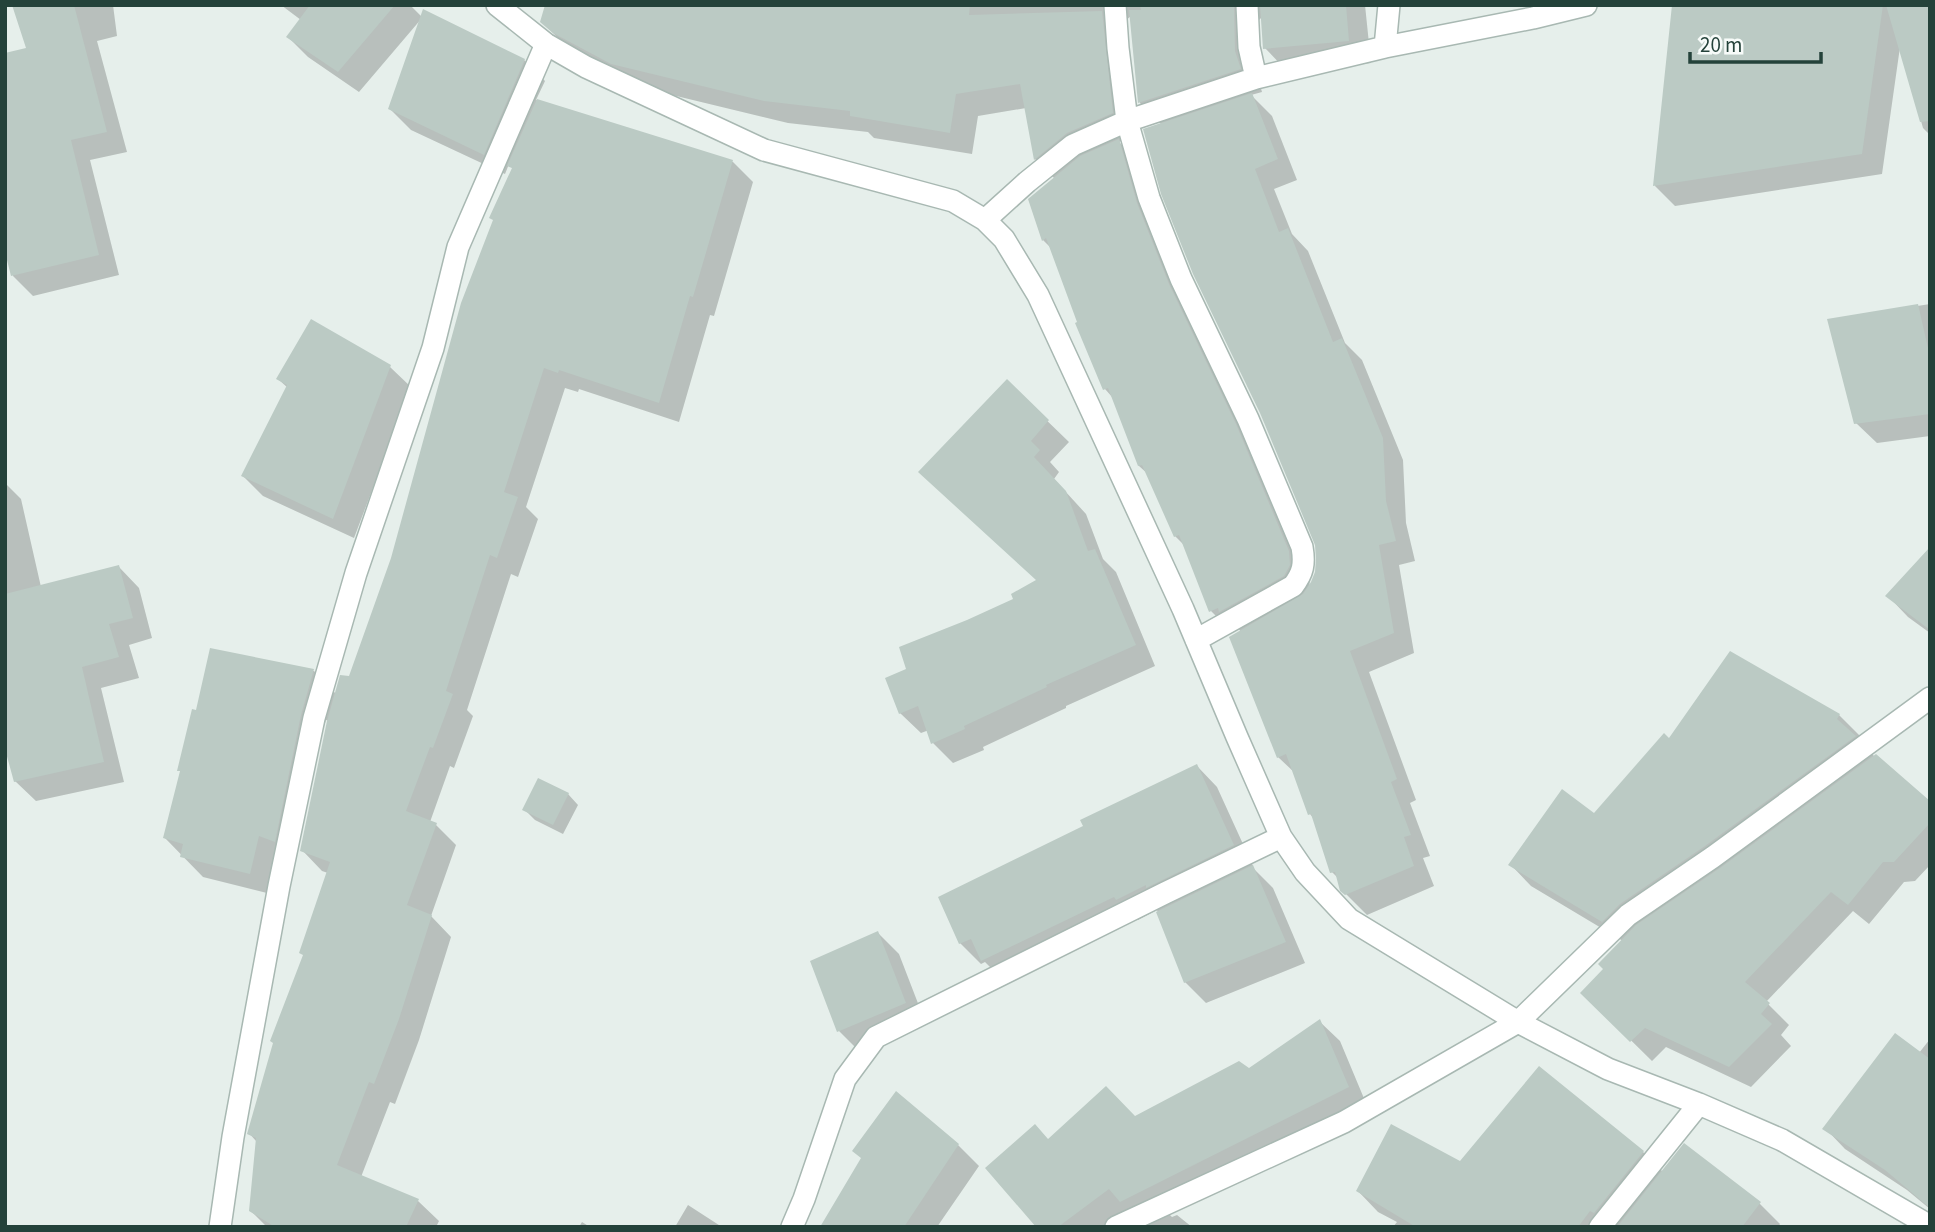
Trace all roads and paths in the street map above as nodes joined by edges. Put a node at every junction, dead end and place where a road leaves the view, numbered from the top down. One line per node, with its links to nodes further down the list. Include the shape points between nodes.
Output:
1 (497, 5): 6 (street)
2 (1115, 5): 9 (street)
3 (1247, 5): 8 (street)
4 (1389, 5): 7 (street)
5 (1586, 5): 7 (street)
6 (546, 44): 10 (street, via 764,150 953,201); 17 (street, via 458,247 433,348 356,573 314,718 279,886)
7 (1385, 47): 8 (street)
8 (1256, 78): 9 (street)
9 (1127, 121): 10 (street, via 1073,145); 11 (street, via 1149,198 1181,279 1248,419 1305,561 1293,586)
10 (985, 220): 11 (street, via 1004,239 1038,295)
11 (1196, 640): 13 (street)
12 (1930, 698): 14 (street, via 1628,915)
13 (1281, 837): 14 (street, via 1305,872 1349,919); 18 (street, via 876,1037 845,1079)
14 (1518, 1022): 15 (street, via 1608,1069); 19 (street, via 1344,1122)
15 (1699, 1104): 16 (street, via 1782,1140); 20 (street)
16 (1930, 1226)
17 (220, 1227)
18 (792, 1227)
19 (1116, 1227)
20 (1600, 1227)

